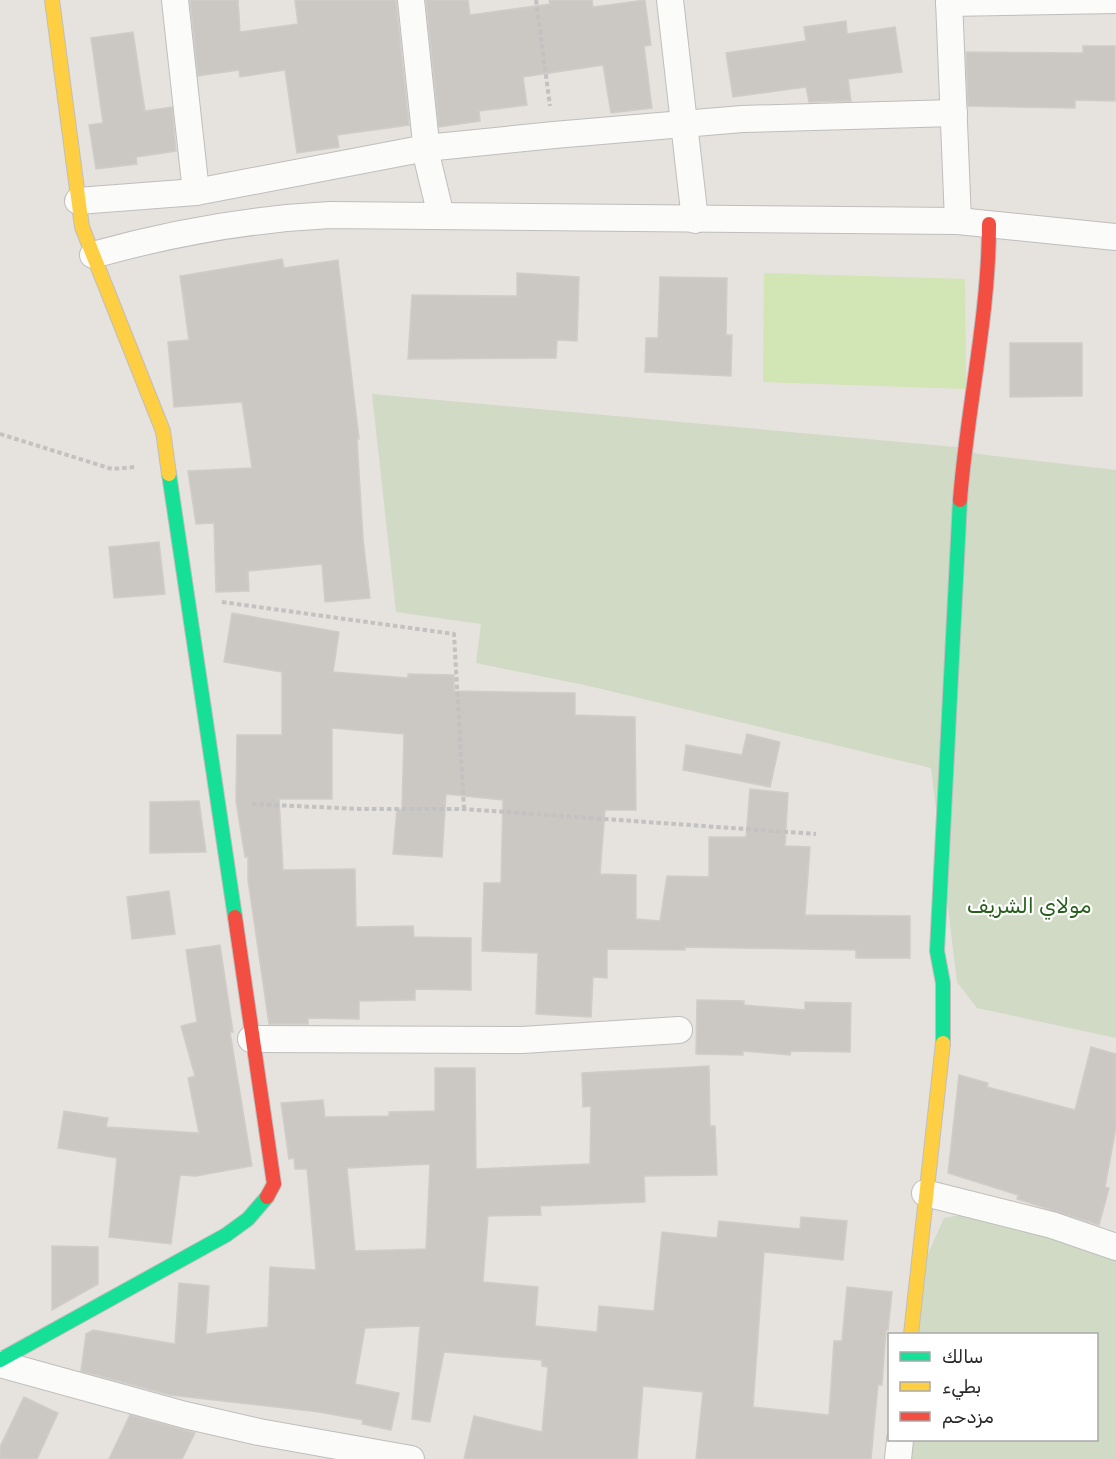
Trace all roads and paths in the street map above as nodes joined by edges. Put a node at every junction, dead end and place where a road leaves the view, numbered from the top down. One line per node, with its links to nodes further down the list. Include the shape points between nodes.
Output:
1 (52, 0): 13 (street)
2 (175, 0): 12 (street)
3 (411, 0): 11 (street)
4 (536, 0): 10 (path)
5 (670, 0): 9 (street)
6 (1116, 0): 7 (street)
7 (949, 1): 8 (street)
8 (954, 113): 9 (street); 16 (street)
9 (685, 123): 10 (street); 15 (street)
10 (554, 135): 11 (street)
11 (426, 148): 12 (street); 14 (street)
12 (196, 192): 13 (street)
13 (78, 201): 19 (street, via 82,227)
14 (441, 216): 15 (street); 19 (street, via 265,218 149,239)
15 (695, 220): 16 (street)
16 (958, 221): 17 (street)
17 (989, 224): 18 (street); 28 (street, via 988,273 965,436 954,579 936,951 943,983 943,1050)
18 (1116, 237)
19 (93, 255): 21 (street, via 163,431)
20 (0, 434): 21 (path, via 112,469)
21 (169, 465): 22 (street)
22 (189, 597): 23 (street); 24 (path, via 454,634)
23 (219, 802): 24 (path); 27 (street)
24 (464, 809): 25 (path)
25 (816, 834)
26 (679, 1030): 27 (street, via 522,1040)
27 (251, 1039): 31 (street, via 273,1165 274,1184 265,1203 226,1235)
28 (925, 1193): 29 (street, via 1052,1225); 30 (street)
29 (1116, 1247)
30 (911, 1333)
31 (0, 1362): 33 (street, via 185,1415)
32 (900, 1441): 34 (street)
33 (411, 1459)
34 (898, 1459)

